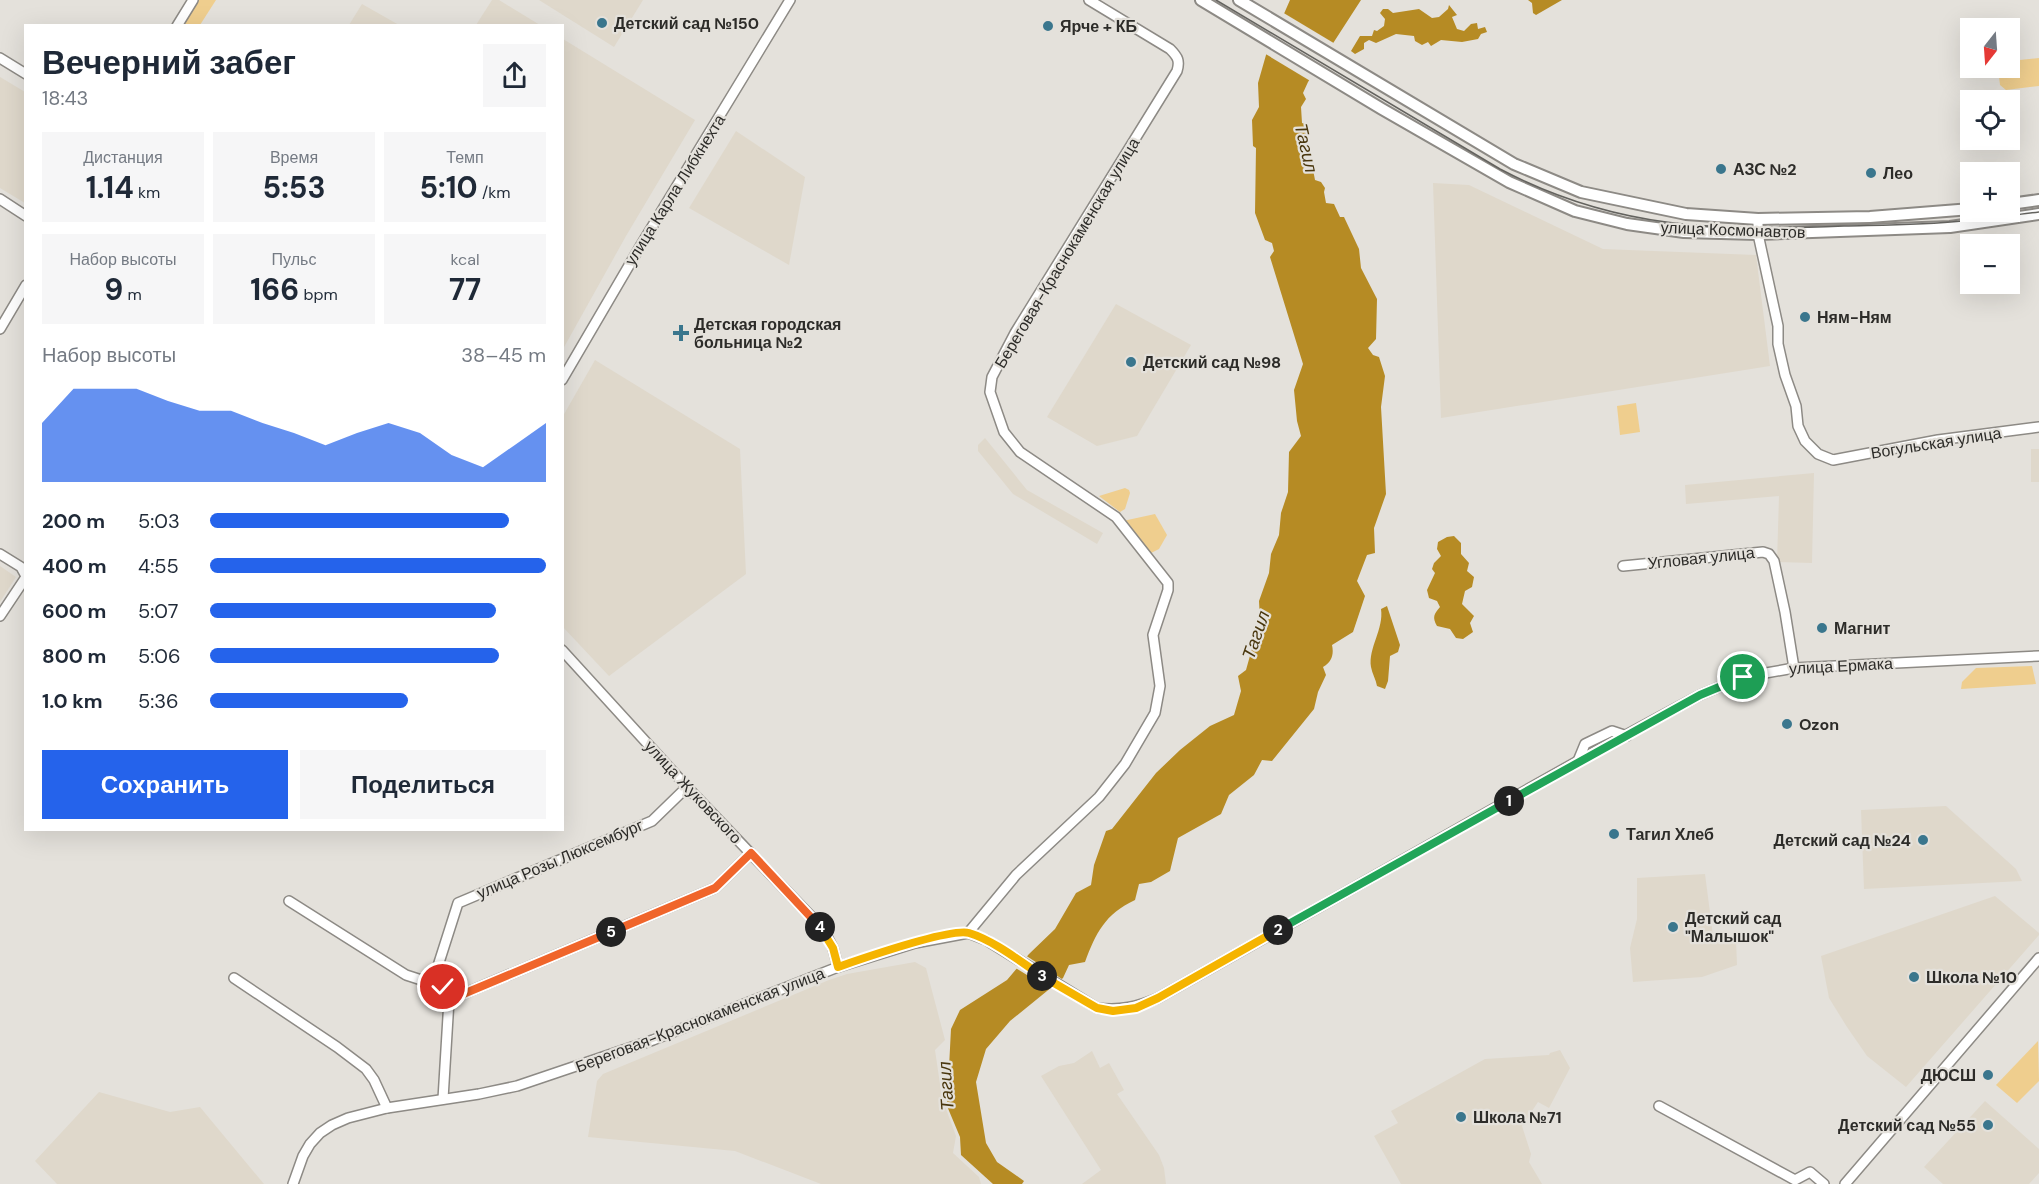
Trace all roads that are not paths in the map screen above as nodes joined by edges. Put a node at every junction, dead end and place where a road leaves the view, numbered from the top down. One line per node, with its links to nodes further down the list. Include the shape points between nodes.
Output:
1 (193, 0): 6 (street)
2 (790, 0): 19 (street, улица Карла Либкнехта)
3 (1090, 0): 32 (street, Береговая-Краснокаменская улица, via 1170,49 1179,62 1177,71 1015,333 992,377 990,392 1004,432 1020,452 1116,517 1168,583 1153,635 1160,686 1155,713 1125,764 1099,797 1016,874)
4 (1201, 0): 16 (main road, улица Космонавтов, via 1509,182 1575,211 1684,232)
5 (1239, 0): 15 (main road, улица Космонавтов, via 1514,164 1581,192 1686,214)
6 (178, 24)
7 (0, 58): 8 (street)
8 (24, 73)
9 (0, 199): 14 (street)
10 (2039, 200): 11 (main road)
11 (2020, 203)
12 (1960, 210): 15 (main road, улица Космонавтов, via 1870,217)
13 (2039, 214): 16 (main road, улица Космонавтов, via 1950,226)
14 (24, 215)
15 (1758, 219): 16 (street)
16 (1758, 234): 20 (street, Вогульская улица, via 1782,364 1796,406 1798,426 1805,441 1818,454 1833,460 1938,440)
17 (24, 288): 18 (street)
18 (0, 329)
19 (564, 377)
20 (2039, 427)
21 (0, 554): 23 (street)
22 (1623, 566): 28 (street, Угловая улица, via 1769,554 1785,612)
23 (24, 573)
24 (24, 580): 25 (street)
25 (0, 616)
26 (564, 652): 29 (street, улица Жуковского)
27 (2039, 656): 28 (street, улица Ермака)
28 (1794, 668): 32 (street, улица Ермака, via 1759,673 1725,684 1578,761 1136,1008 1097,1008)
29 (687, 787): 30 (street, улица Жуковского); 36 (street, улица Розы Люксембург, via 652,821 458,903 436,972)
30 (751, 853): 34 (street, улица Жуковского, via 823,929); 37 (street, via 715,888)
31 (288, 901): 36 (street, via 406,975)
32 (968, 933): 34 (street, Береговая-Краснокаменская улица)
33 (2039, 958): 43 (street)
34 (838, 967): 38 (street, Береговая-Краснокаменская улица, via 586,1064 517,1086)
35 (234, 978): 40 (street, via 360,1064 374,1080)
36 (443, 987): 37 (street)
37 (449, 1000): 38 (street)
38 (443, 1099): 40 (street, Береговая-Краснокаменская улица)
39 (1659, 1106): 42 (street, via 1795,1180 1810,1172)
40 (387, 1108): 41 (street, Береговая-Краснокаменская улица, via 348,1118 320,1133 303,1156)
41 (293, 1184)
42 (1824, 1184)
43 (1845, 1184)

